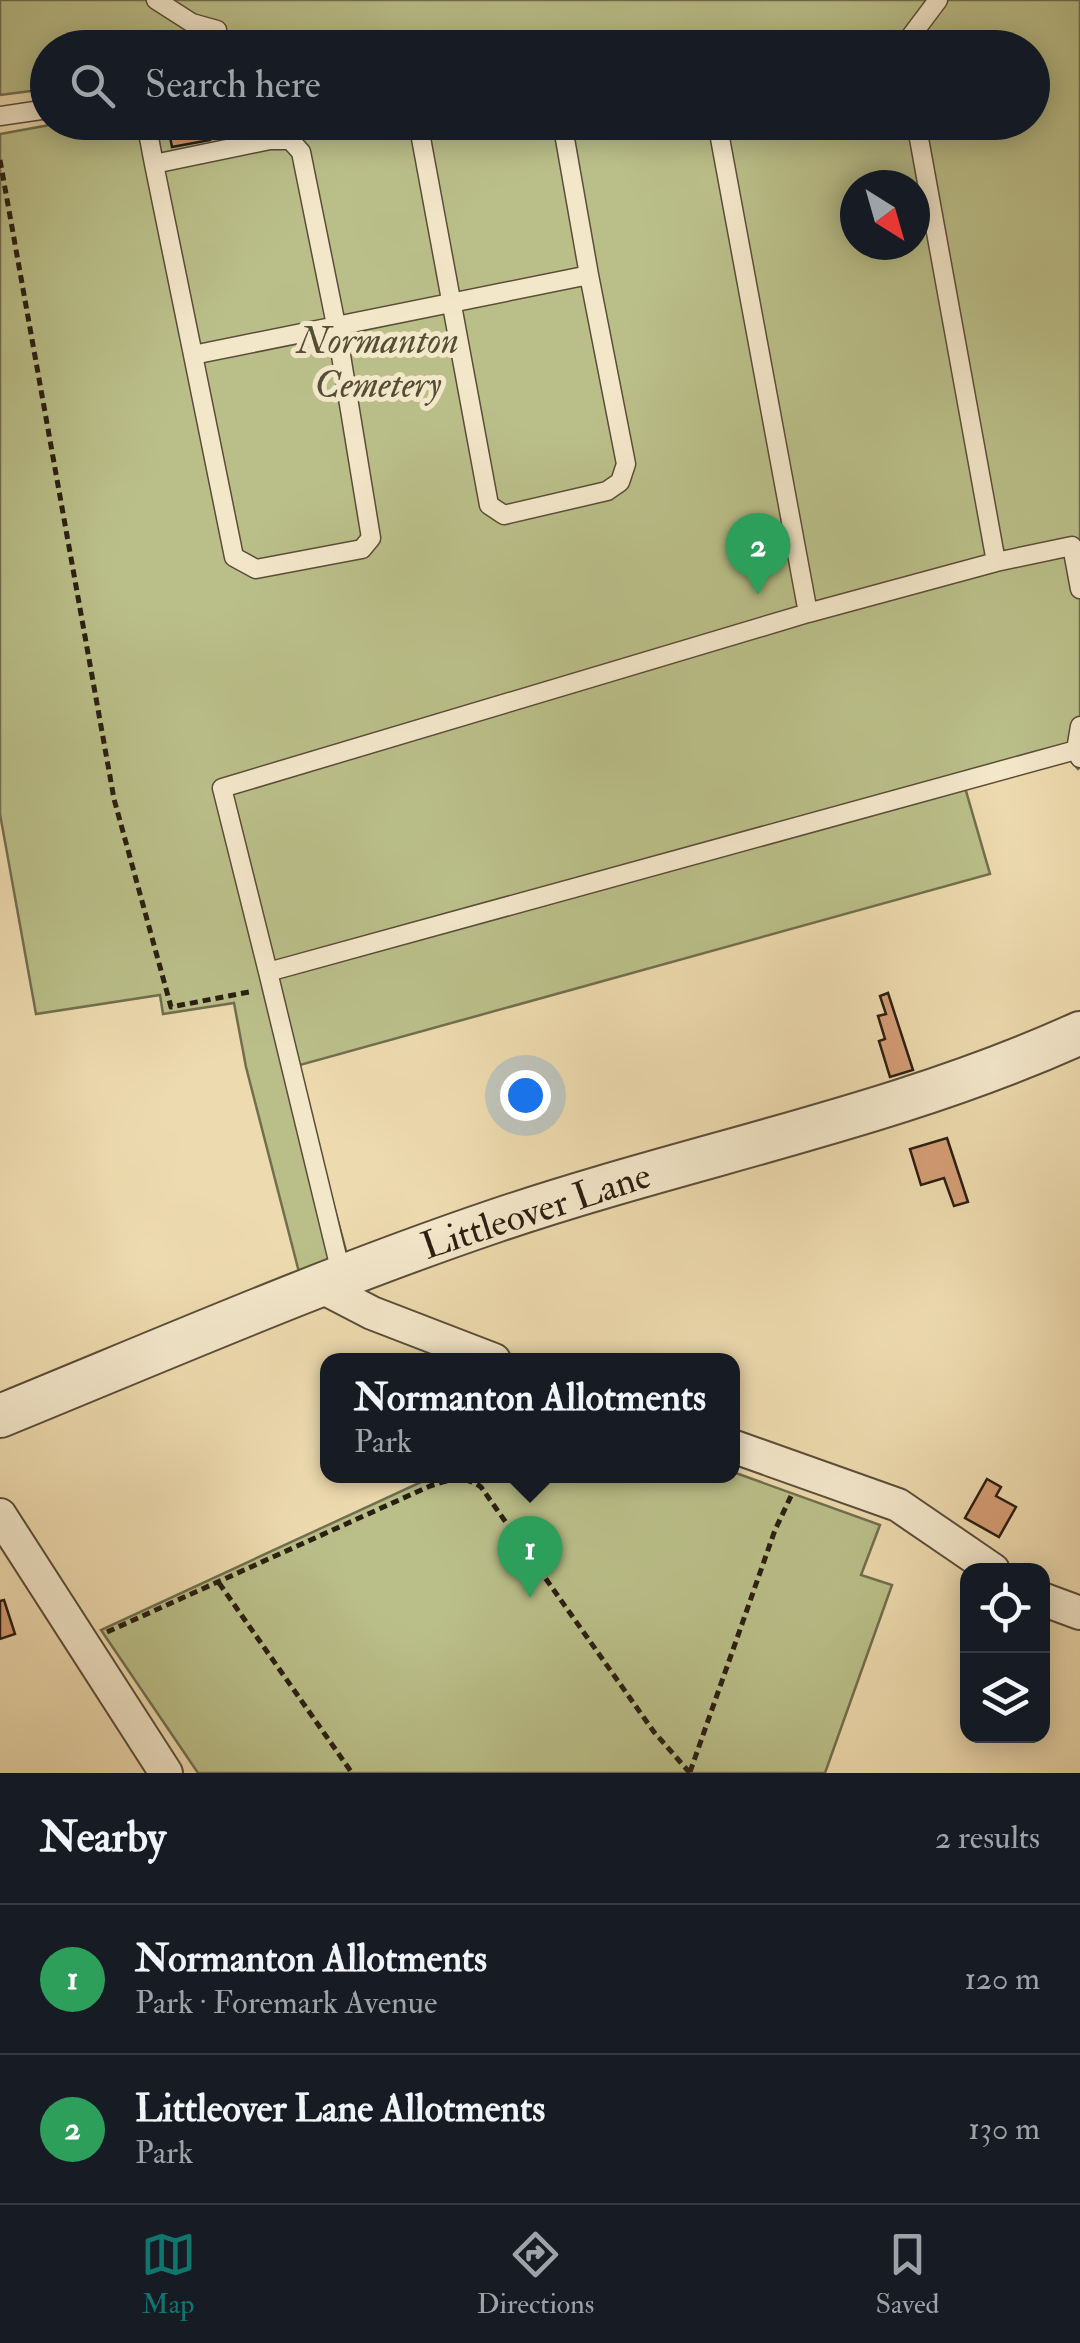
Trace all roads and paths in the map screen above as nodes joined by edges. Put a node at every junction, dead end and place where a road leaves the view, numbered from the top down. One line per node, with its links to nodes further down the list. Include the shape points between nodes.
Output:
1 (156, 0): 3 (lane)
2 (938, 0): 4 (lane)
3 (218, 30)
4 (916, 30)
5 (30, 112): 6 (lane)
6 (0, 116)
7 (149, 140): 13 (lane)
8 (422, 140): 15 (lane)
9 (565, 140): 14 (lane)
10 (720, 140): 20 (lane)
11 (919, 140): 18 (lane)
12 (0, 160): 23 (path, via 111,782 171,1007)
13 (154, 164): 16 (lane, via 290,140 300,152); 17 (lane)
14 (589, 275): 15 (lane); 15 (lane, via 626,464 608,491 527,511 504,515 489,504)
15 (454, 302): 16 (lane)
16 (336, 325): 17 (lane); 17 (lane, via 370,538 362,549 256,569 234,558)
17 (193, 355)
18 (996, 562): 19 (lane, via 1072,546); 20 (lane)
19 (1080, 590)
20 (808, 613): 23 (lane, via 222,788)
21 (1080, 726): 22 (lane)
22 (1078, 754): 23 (lane)
23 (270, 980): 25 (lane)
24 (1080, 1034): 25 (street, Littleover Lane, via 940,1090 496,1221)
25 (332, 1282): 26 (street, via 361,1308); 27 (street, Littleover Lane)
26 (476, 1353)
27 (0, 1416)
28 (740, 1449): 33 (street, via 898,1505)
29 (442, 1483): 34 (path)
30 (476, 1483): 40 (path)
31 (792, 1494): 40 (path)
32 (0, 1515): 37 (street)
33 (982, 1563)
34 (219, 1583): 37 (path); 39 (path)
35 (1050, 1602): 36 (street)
36 (1080, 1613)
37 (81, 1643): 38 (street)
38 (166, 1773)
39 (352, 1773)
40 (690, 1773)

